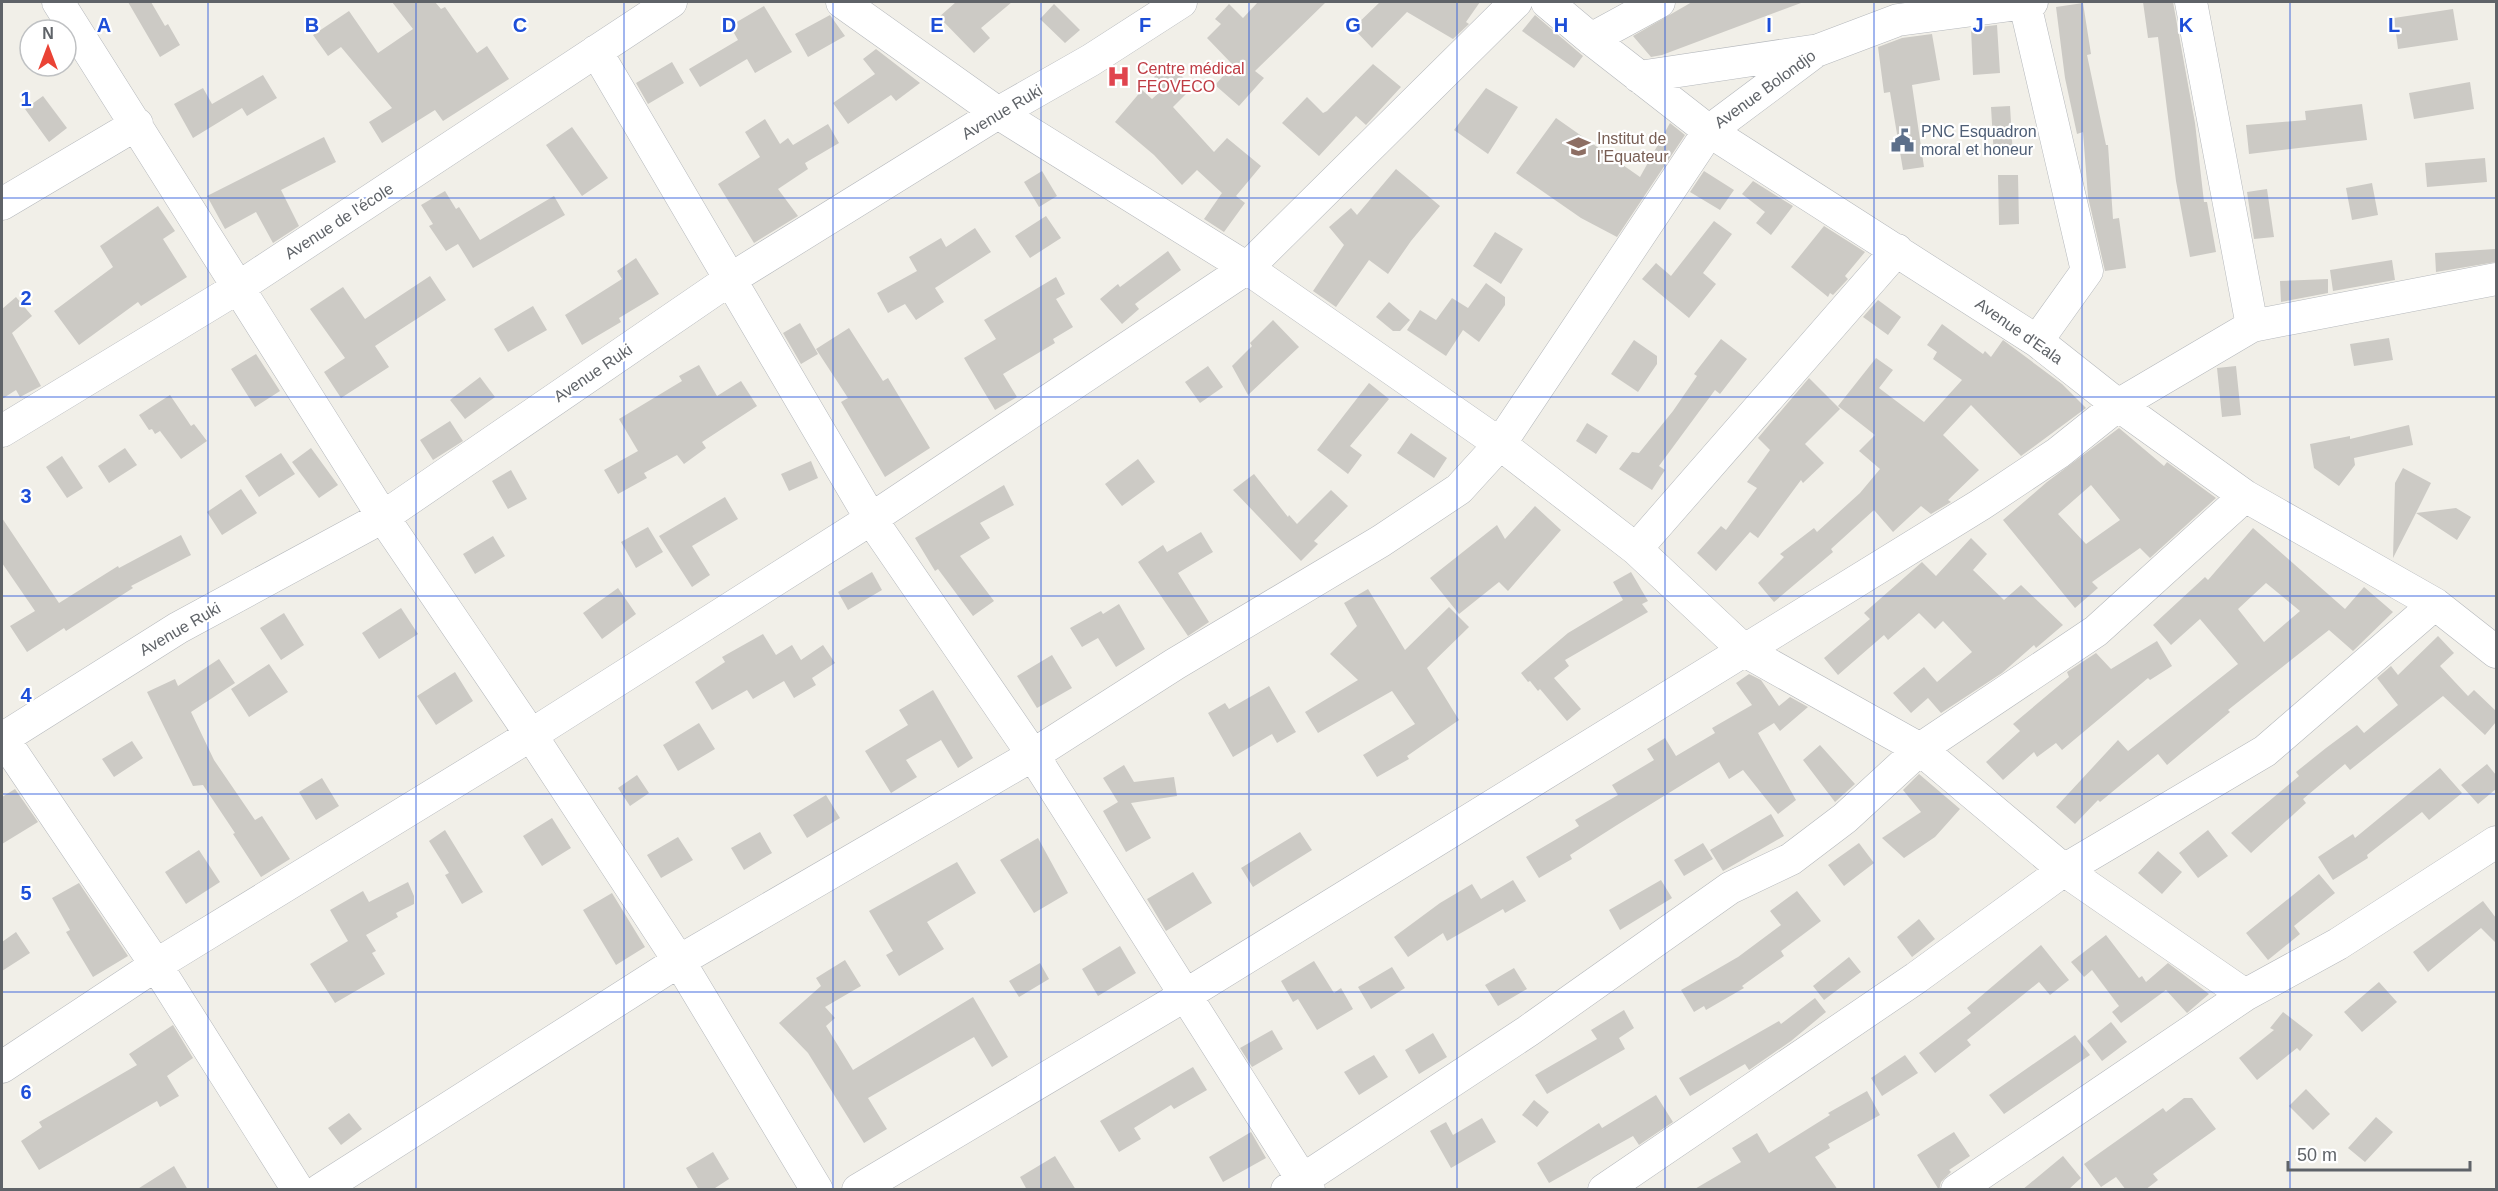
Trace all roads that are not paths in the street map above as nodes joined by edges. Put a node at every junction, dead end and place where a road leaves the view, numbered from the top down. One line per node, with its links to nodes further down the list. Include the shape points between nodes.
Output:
1 (58, 2): 15 (street)
2 (671, 2): 11 (street, Avenue de l'école)
3 (842, 2): 14 (street)
4 (1181, 2): 14 (street, Avenue Ruki)
5 (1516, 2): 19 (street)
6 (1547, 2): 10 (street, Avenue d'Eala)
7 (1659, 2): 10 (street)
8 (2191, 2): 23 (street)
9 (2028, 3): 12 (street, Avenue Bolondjo, via 1898,20); 24 (street, via 2087,271)
10 (1591, 39): 13 (street, Avenue d'Eala)
11 (596, 51): 21 (street); 22 (street, Avenue de l'école)
12 (1816, 51): 13 (street); 16 (street, Avenue Bolondjo)
13 (1639, 77): 16 (street, Avenue d'Eala)
14 (999, 113): 19 (street); 21 (street, Avenue Ruki)
15 (137, 124): 17 (street); 22 (street)
16 (1708, 131): 18 (street, Avenue d'Eala); 27 (street, Avenue Bolondjo)
17 (2, 204)
18 (1897, 250): 24 (street, Avenue d'Eala); 31 (street)
19 (1247, 268): 27 (street); 30 (street)
20 (2496, 279): 23 (street)
21 (729, 280): 29 (street, Avenue Ruki); 30 (street)
22 (239, 287): 26 (street, Avenue de l'école); 29 (street)
23 (2252, 326): 25 (street)
24 (2037, 341): 25 (street, Avenue d'Eala)
25 (2118, 405): 28 (street, Avenue d'Eala); 33 (street, via 2058,453 1980,505)
26 (2, 431)
27 (1500, 444): 31 (street); 38 (street, Avenue Bolondjo, via 1459,489 1434,508 1175,664)
28 (2245, 496): 32 (street, Avenue d'Eala); 37 (street, via 2096,631)
29 (383, 517): 35 (street); 36 (street, Avenue Ruki, via 178,628)
30 (871, 519): 35 (street); 38 (street)
31 (1636, 549): 33 (street)
32 (2435, 604): 34 (street, Avenue d'Eala); 40 (street, via 2265,751)
33 (1745, 651): 37 (street); 44 (street)
34 (2496, 652)
35 (531, 735): 41 (street); 42 (street)
36 (2, 738): 42 (street)
37 (1920, 749): 40 (street); 46 (street, via 1845,818 1791,859 1730,888)
38 (1033, 755): 41 (street, Avenue Bolondjo); 44 (street)
39 (2496, 842): 43 (street, via 2338,944)
40 (2064, 870): 43 (street); 51 (street, via 1916,978)
41 (679, 961): 48 (street, Avenue Bolondjo); 49 (street)
42 (156, 966): 45 (street); 47 (street)
43 (2245, 995): 52 (street)
44 (1184, 996): 46 (street); 50 (street)
45 (2, 1067)
46 (1300, 1186)
47 (298, 1190)
48 (320, 1190)
49 (817, 1190)
50 (858, 1190)
51 (1604, 1190)
52 (1957, 1190)

